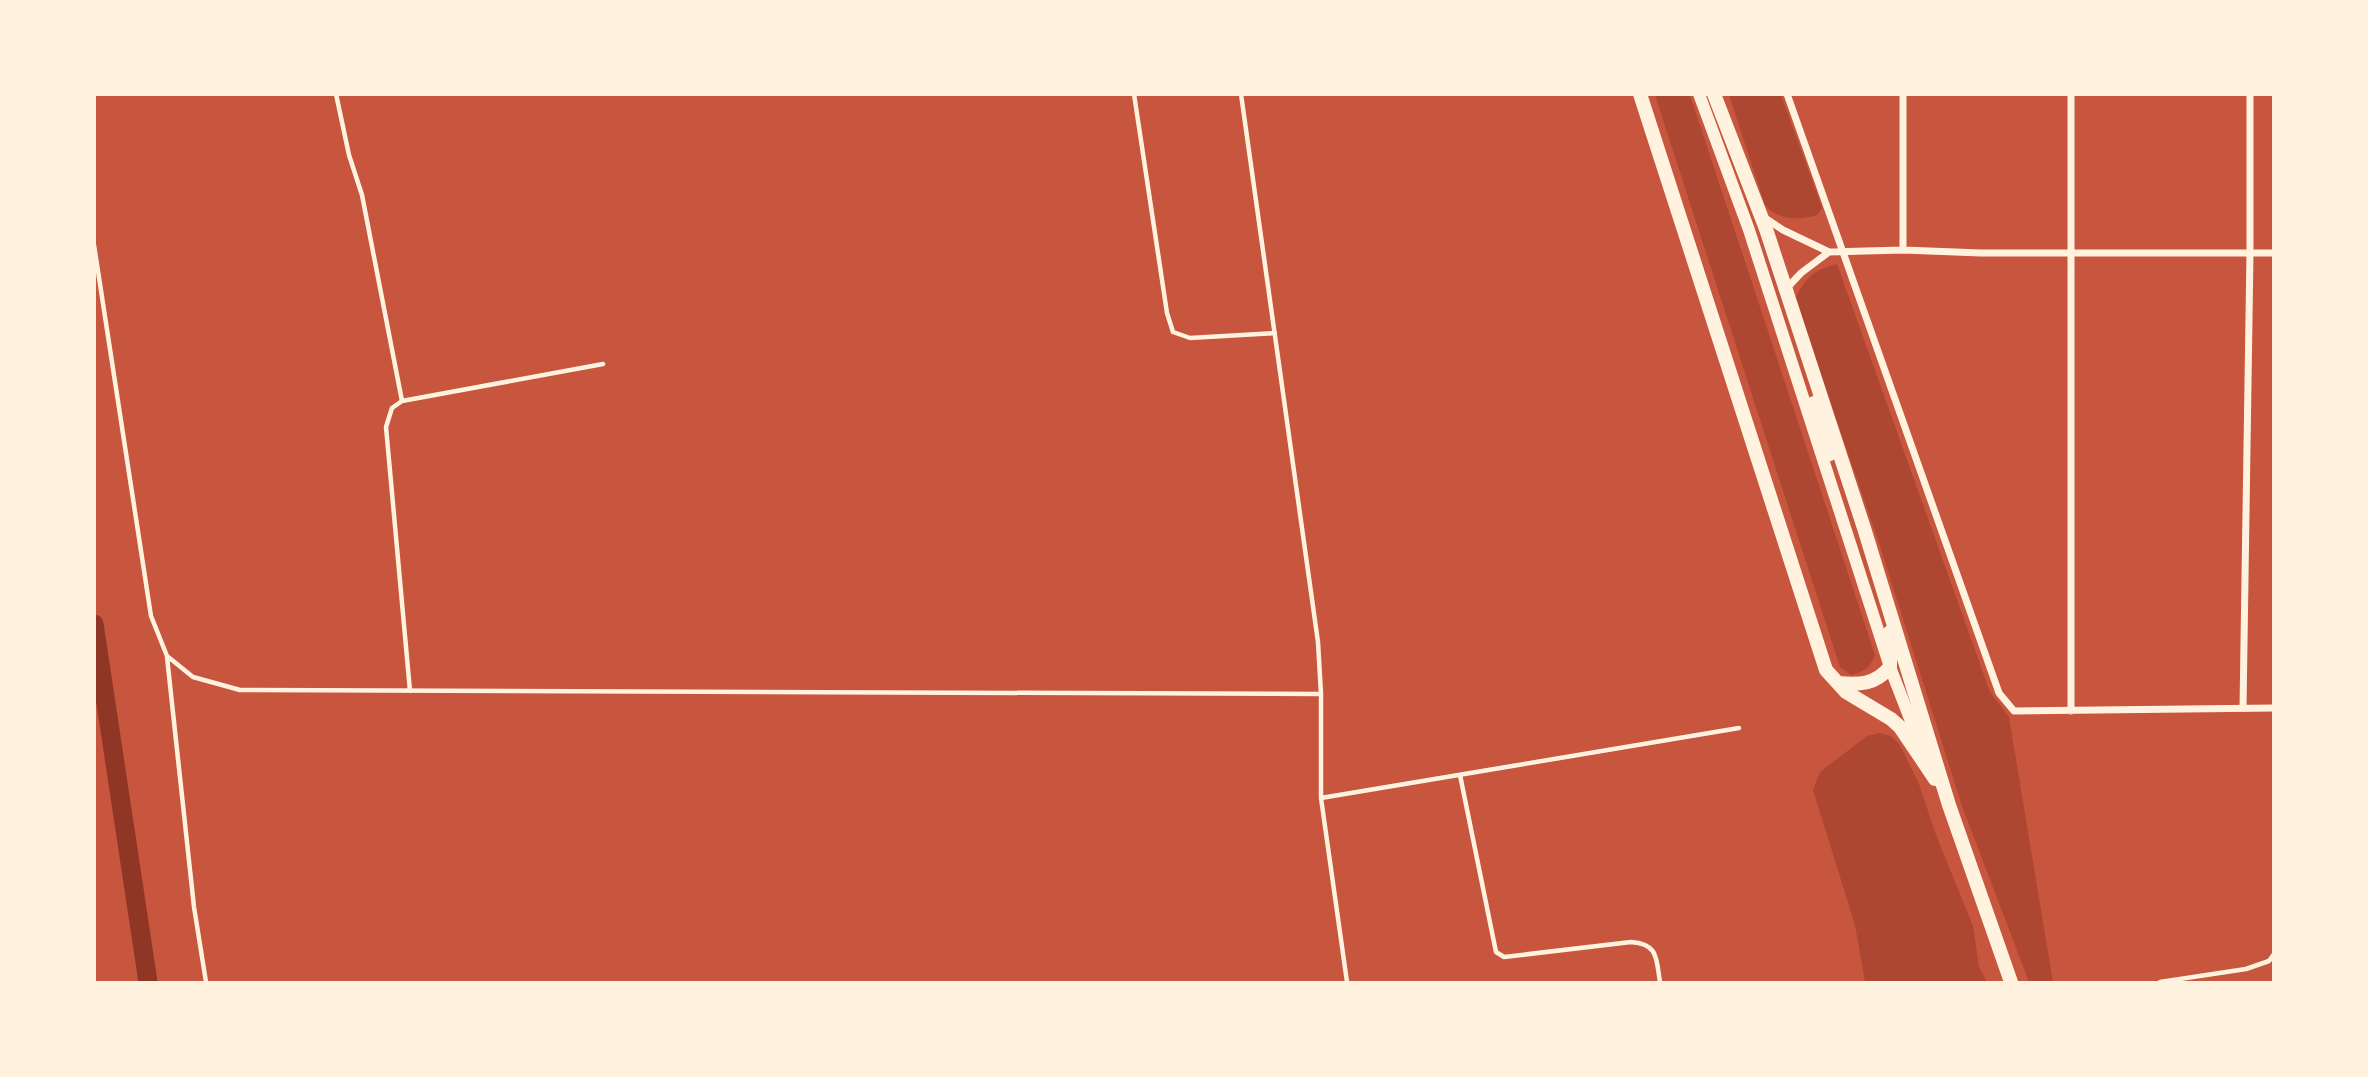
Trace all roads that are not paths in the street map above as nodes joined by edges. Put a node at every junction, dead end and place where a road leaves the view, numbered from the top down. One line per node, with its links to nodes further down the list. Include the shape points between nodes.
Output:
1 (336, 94): 22 (lane, via 362,195)
2 (1134, 94): 20 (lane, via 1173,332 1190,338)
3 (1241, 94): 20 (lane)
4 (1640, 94): 25 (main road, via 1826,670)
5 (1699, 94): 24 (main road, via 1749,230)
6 (1716, 94): 11 (main road)
7 (1787, 94): 14 (street)
8 (1903, 94): 13 (street)
9 (2071, 94): 16 (street)
10 (2250, 94): 17 (street)
11 (1759, 214): 15 (street); 19 (main road)
12 (94, 245): 23 (lane, via 151,617)
13 (1903, 250): 14 (street); 16 (street)
14 (1843, 251): 15 (street); 30 (street, via 1999,693 2014,711)
15 (1829, 252): 19 (street, via 1801,273)
16 (2073, 252): 17 (street); 30 (street)
17 (2250, 253): 18 (street); 28 (street)
18 (2273, 253)
19 (1788, 296): 24 (main road, via 1822,429 1891,634); 35 (main road)
20 (1275, 333): 27 (lane, via 1318,642)
21 (603, 364): 22 (lane)
22 (402, 401): 26 (lane, via 392,408 386,427)
23 (167, 656): 26 (lane, via 193,677 240,690); 37 (lane)
24 (1890, 667): 25 (main road, via 1870,683); 32 (main road)
25 (1838, 683): 32 (main road, via 1900,727)
26 (410, 691): 27 (lane)
27 (1321, 694): 34 (lane)
28 (2243, 708): 29 (street); 30 (street)
29 (2273, 708)
30 (2071, 711)
31 (1739, 728): 33 (lane)
32 (1930, 769): 35 (main road)
33 (1460, 775): 34 (lane); 39 (lane, via 1496,952 1504,957 1645,943 1655,953)
34 (1321, 798): 38 (lane)
35 (1949, 805): 40 (main road)
36 (2273, 954): 41 (lane, via 2269,961 2246,970)
37 (206, 982)
38 (1347, 982)
39 (1660, 982)
40 (2011, 982)
41 (2160, 982)

